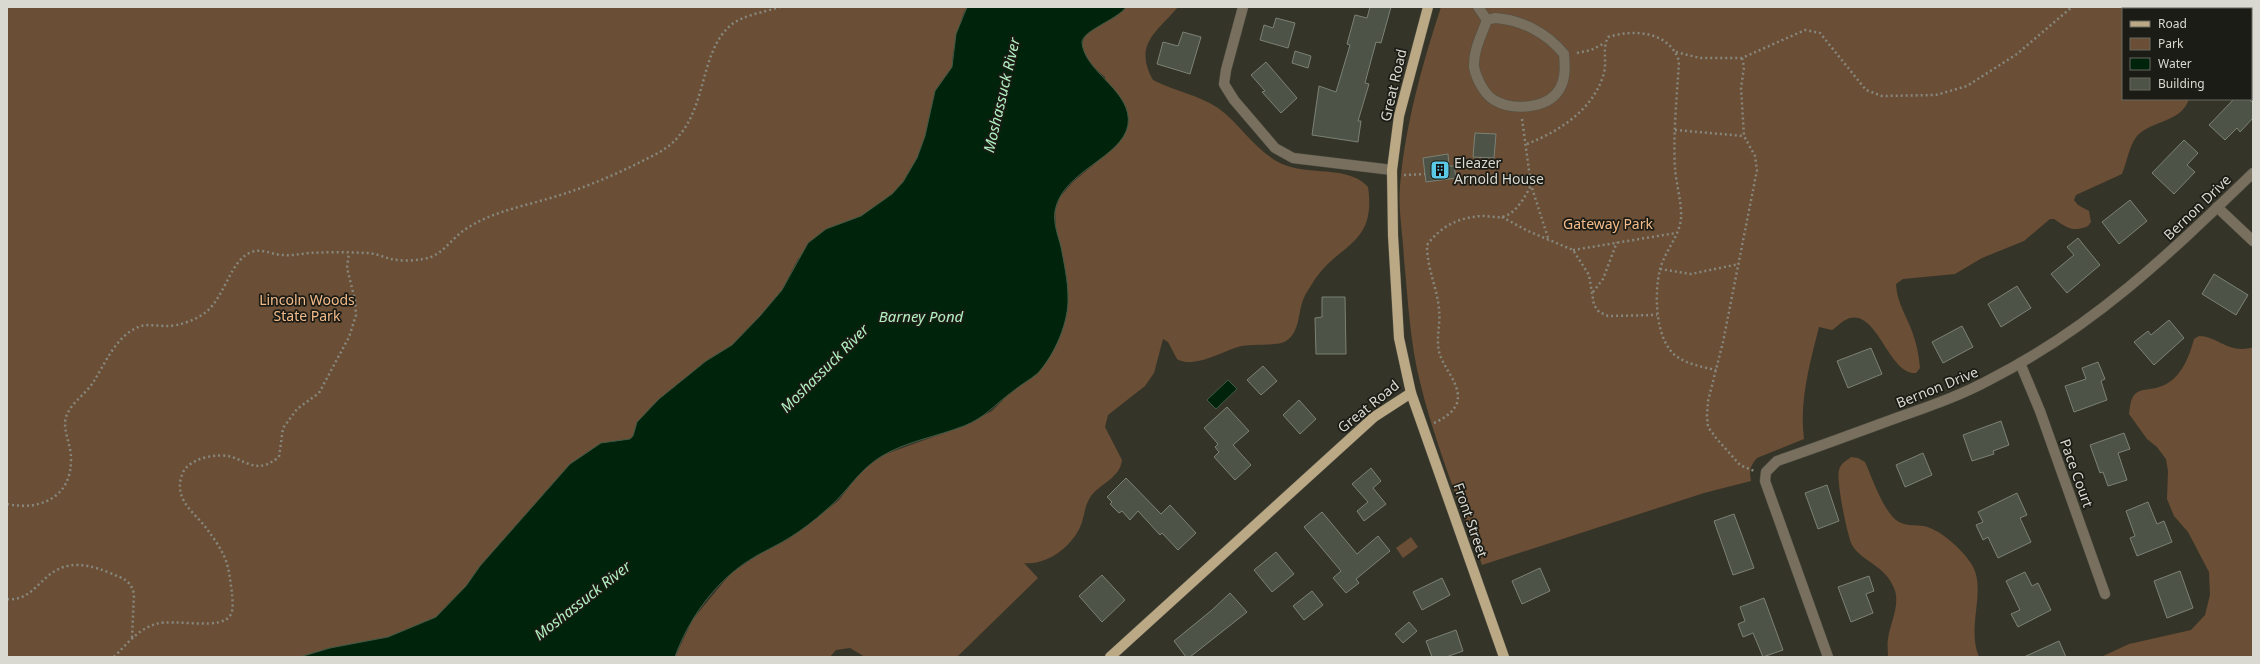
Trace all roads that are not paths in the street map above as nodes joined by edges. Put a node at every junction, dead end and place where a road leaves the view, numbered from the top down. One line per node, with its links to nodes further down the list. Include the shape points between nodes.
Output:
1 (1243, 7): 5 (street, via 1224,84 1231,96 1275,148 1293,158)
2 (1428, 7): 5 (main road, Great Road, via 1399,116)
3 (1478, 7): 4 (street)
4 (1487, 20): 4 (street, via 1476,50 1474,66 1480,83 1494,100 1520,106 1545,102 1559,89 1564,76 1564,54 1542,33 1503,19)
5 (1392, 173): 10 (main road, Great Road, via 1399,338)
6 (2253, 173): 7 (street, Bernon Drive)
7 (2217, 207): 8 (street); 9 (street, Bernon Drive, via 2164,259 2111,303 2074,330)
8 (2253, 241)
9 (2020, 363): 11 (street, Pace Court, via 2040,410); 14 (street, Bernon Drive, via 1991,380 1934,404 1777,461 1766,472 1765,481)
10 (1411, 393): 12 (main road, Great Road, via 1374,417); 13 (main road, Front Street)
11 (2105, 594)
12 (1110, 657)
13 (1504, 657)
14 (1828, 657)

